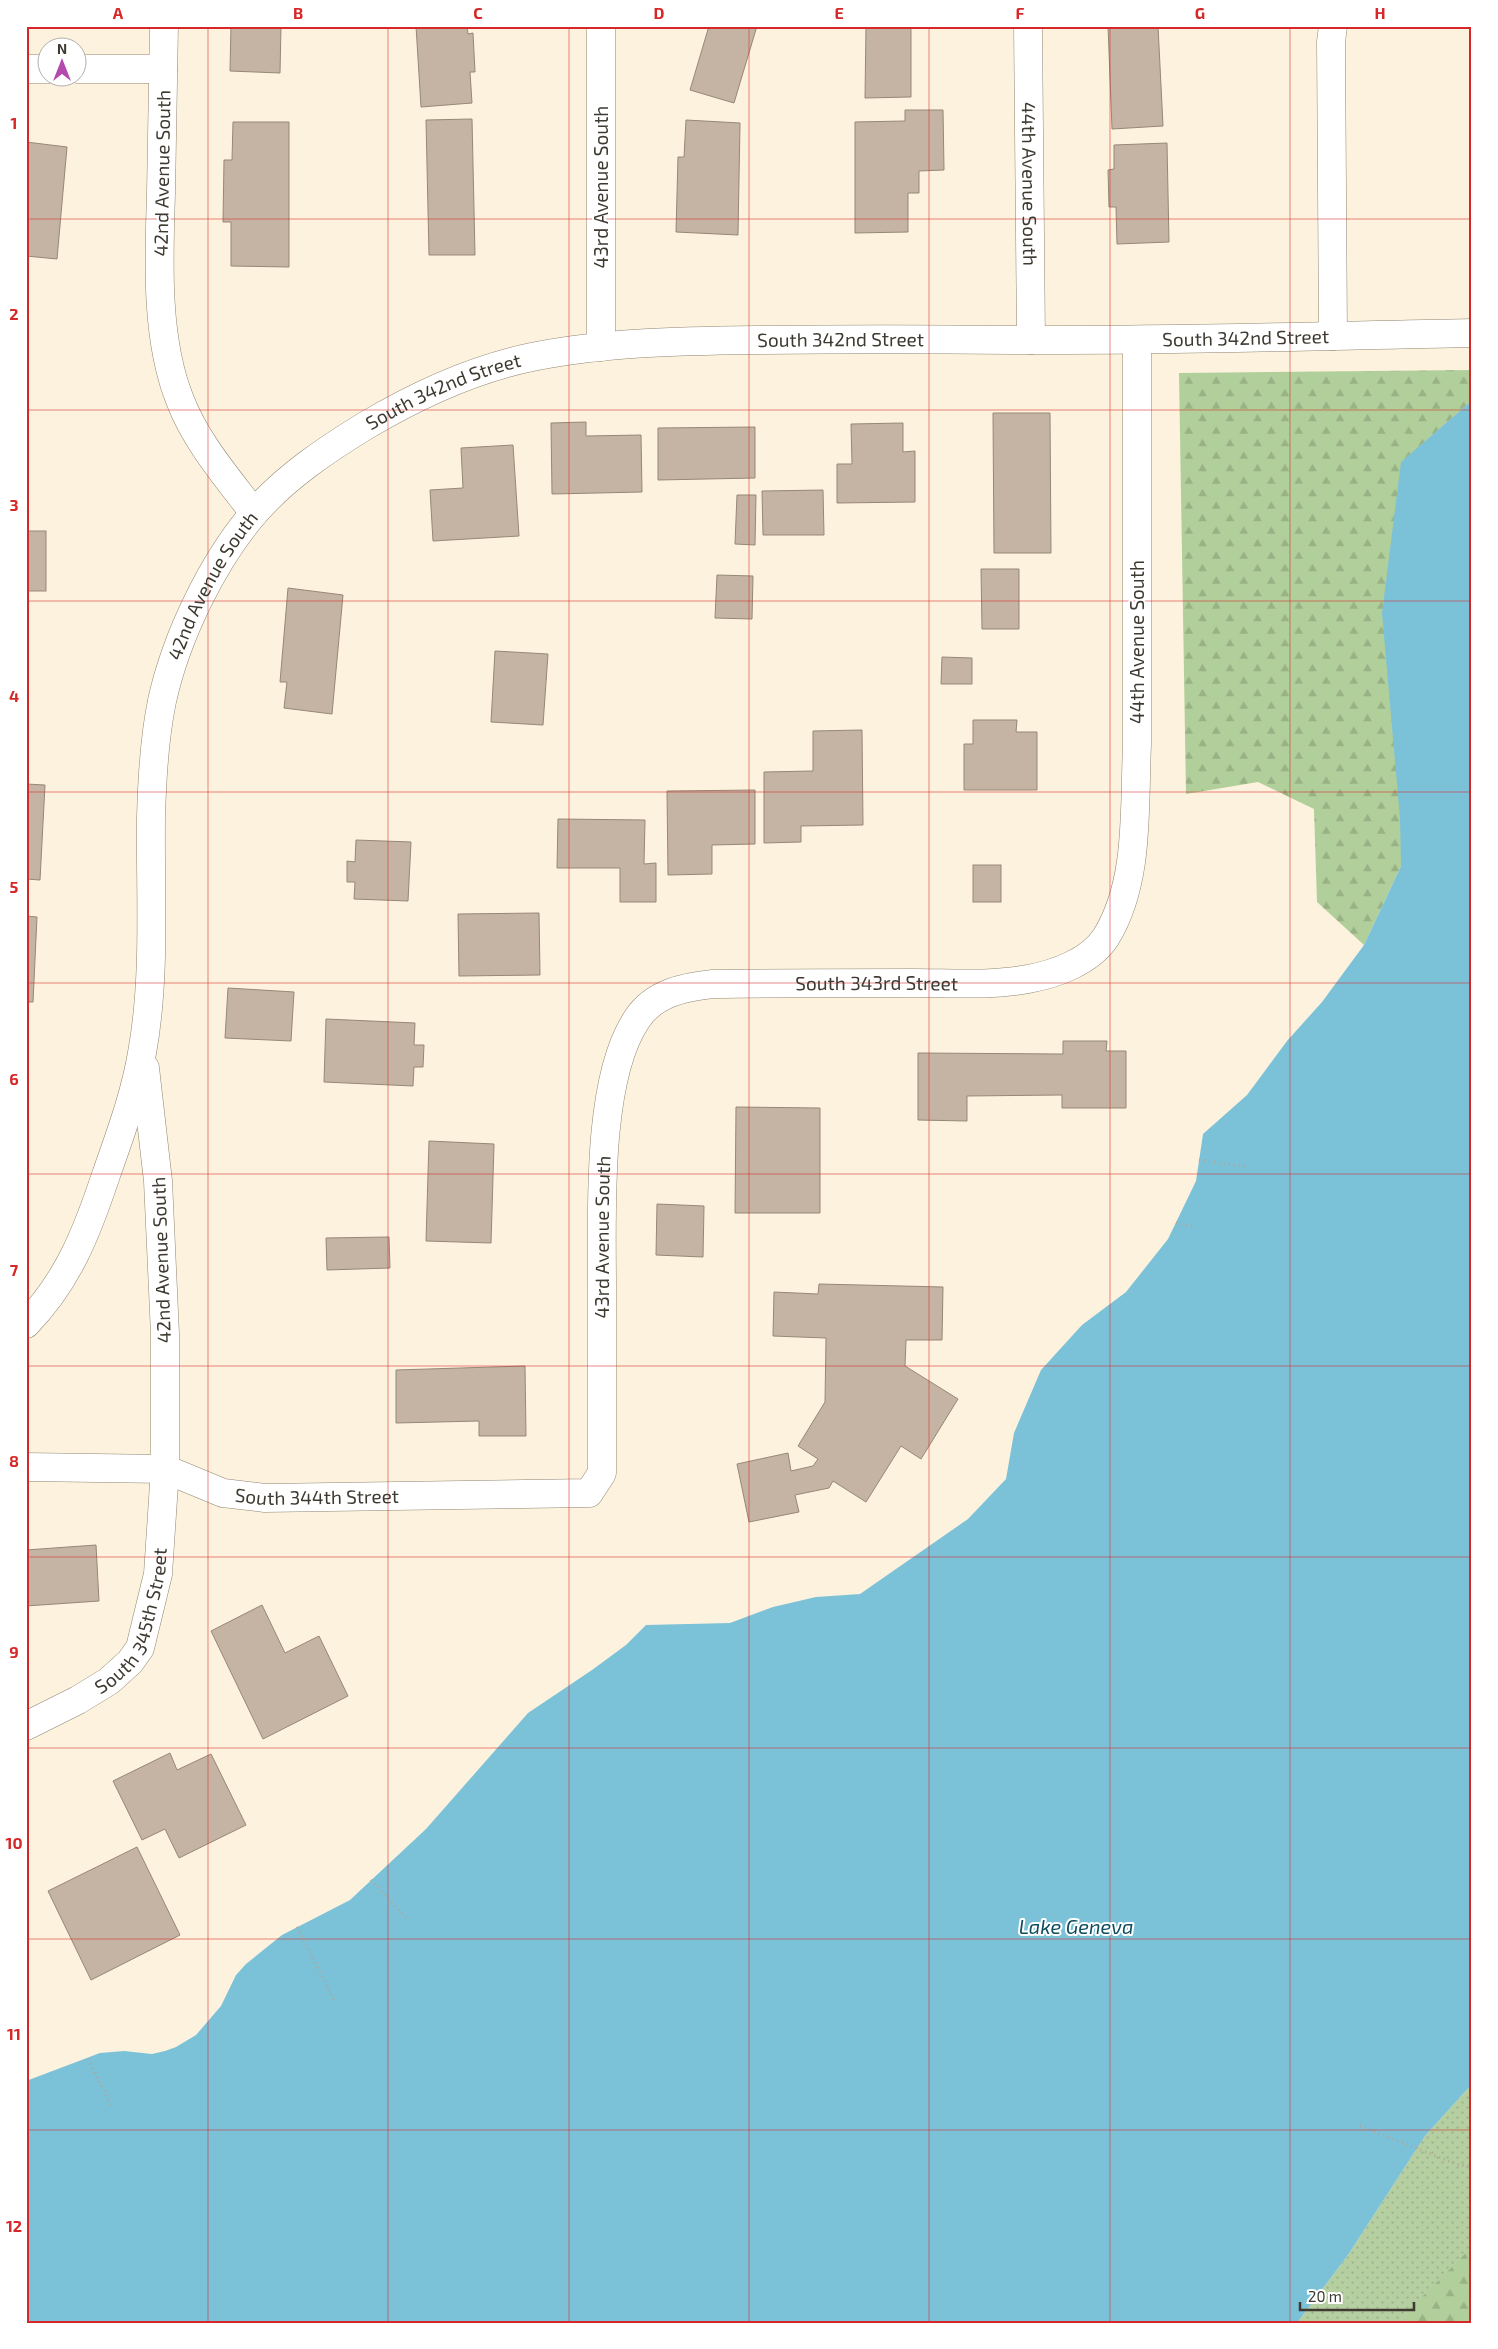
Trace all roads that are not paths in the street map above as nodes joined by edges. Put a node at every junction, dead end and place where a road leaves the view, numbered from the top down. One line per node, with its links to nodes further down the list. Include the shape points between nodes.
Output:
1 (164, 26): 6 (street, 42nd Avenue South)
2 (601, 26): 11 (street, 43rd Avenue South)
3 (1028, 26): 9 (street, 44th Avenue South)
4 (1333, 26): 8 (street)
5 (88, 69): 6 (street)
6 (163, 69): 12 (street, 42nd Avenue South, via 161,284 170,364 179,397 192,425 210,455)
7 (1472, 333): 8 (street, South 342nd Street)
8 (1333, 336): 10 (street, South 342nd Street)
9 (1031, 340): 10 (street, South 342nd Street); 11 (street, South 342nd Street, via 661,342)
10 (1137, 340): 13 (street, 44th Avenue South, via 1137,745 1133,841 1126,888)
11 (601, 347): 12 (street, South 342nd Street, via 504,364 410,401 320,455)
12 (254, 513): 15 (street, 42nd Avenue South, via 234,540 197,605 174,660 161,705 152,792 150,971)
13 (1105, 939): 14 (street, South 343rd Street, via 1081,960 1051,974 1026,980 713,984 673,992 660,997)
14 (644, 1010): 19 (street, 43rd Avenue South, via 629,1033 618,1060 605,1147 602,1196)
15 (143, 1051): 16 (street, 42nd Avenue South, via 128,1114 78,1251 60,1284); 18 (street, 42nd Avenue South, via 154,1134 163,1269)
16 (26, 1324)
17 (26, 1467): 18 (street, South 344th Street)
18 (164, 1469): 19 (street, South 344th Street, via 224,1494 265,1498 589,1494); 20 (street, South 345th Street, via 158,1574 140,1648 109,1681)
19 (602, 1473)
20 (26, 1726)

